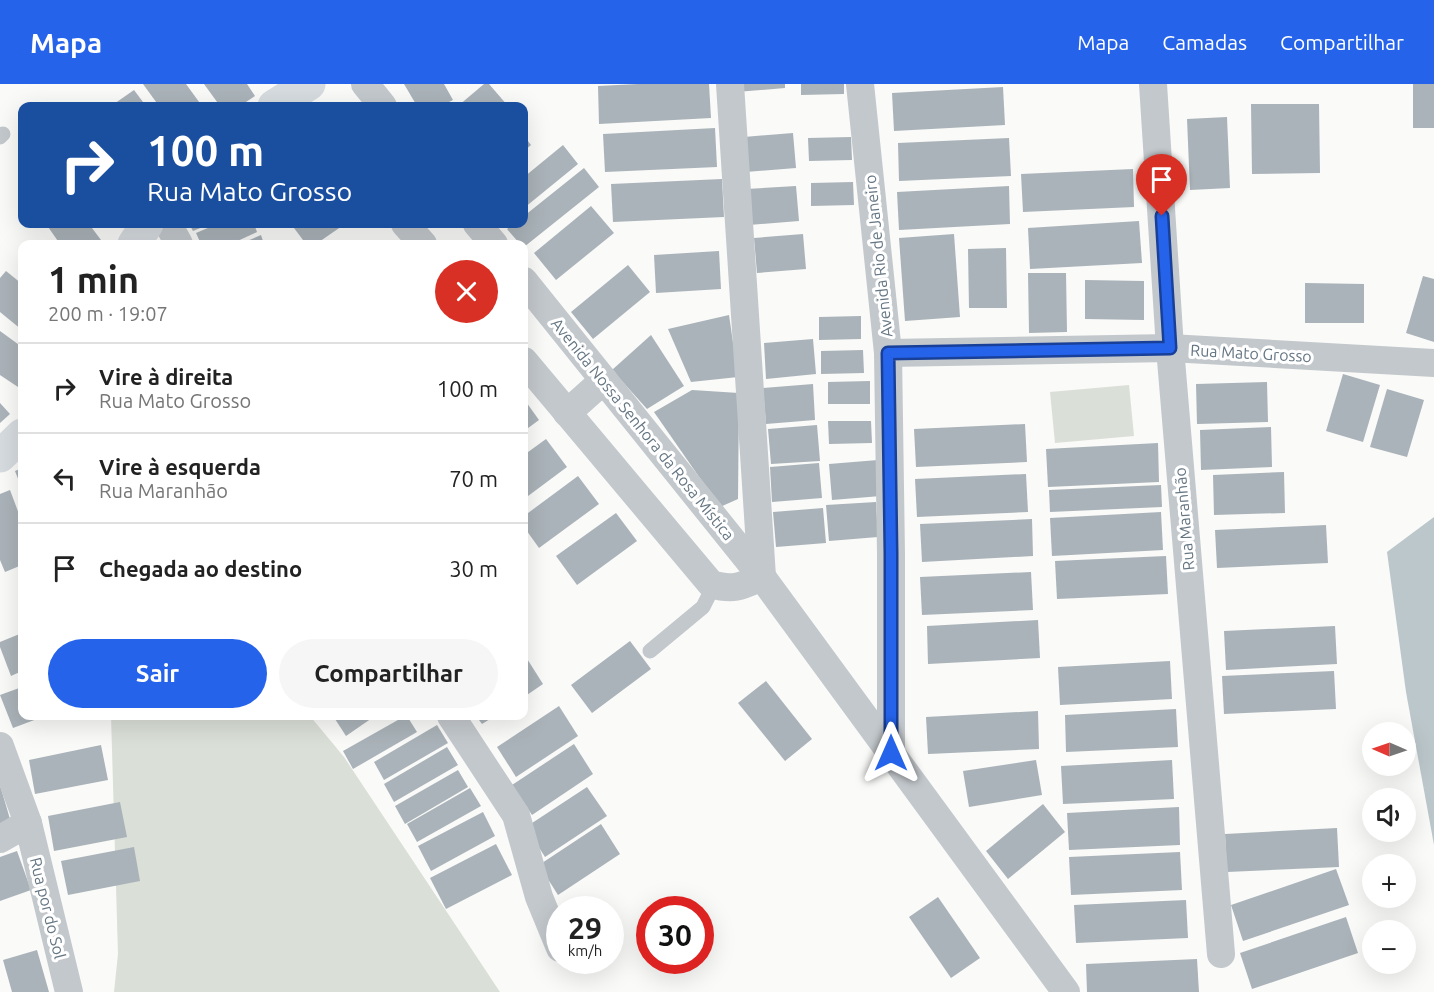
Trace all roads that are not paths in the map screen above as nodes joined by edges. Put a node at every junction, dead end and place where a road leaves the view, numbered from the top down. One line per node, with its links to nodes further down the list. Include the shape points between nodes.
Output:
1 (365, 84): 5 (street)
2 (730, 84): 19 (street)
3 (860, 84): 12 (street, Avenida Rio de Janeiro)
4 (1153, 84): 11 (street, Rua Maranhão)
5 (380, 102)
6 (409, 228): 8 (street)
7 (480, 228): 9 (street)
8 (419, 240)
9 (491, 240)
10 (528, 286): 15 (street, Avenida Nossa Senhora da Rosa Mística)
11 (1170, 348): 12 (street, Rua Mato Grosso); 13 (street, Rua Mato Grosso); 28 (street, Rua Maranhão)
12 (888, 353): 24 (street, Avenida Rio de Janeiro)
13 (1434, 363)
14 (528, 366): 16 (street)
15 (604, 380): 16 (street); 19 (street, Avenida Nossa Senhora da Rosa Mística)
16 (567, 412): 20 (street)
17 (18, 439): 18 (main road)
18 (0, 456)
19 (762, 577): 20 (street, via 739,587); 24 (street, Avenida Nossa Senhora da Rosa Mística)
20 (714, 585): 21 (lane, via 703,608)
21 (650, 651)
22 (454, 720): 27 (street, via 516,814)
23 (0, 747): 25 (street, Rua por do Sol)
24 (891, 753): 30 (street, Avenida Nossa Senhora da Rosa Mística)
25 (28, 823): 26 (street); 29 (street, Rua por do Sol)
26 (0, 839)
27 (546, 912)
28 (1221, 954)
29 (69, 992)
30 (1066, 992)

